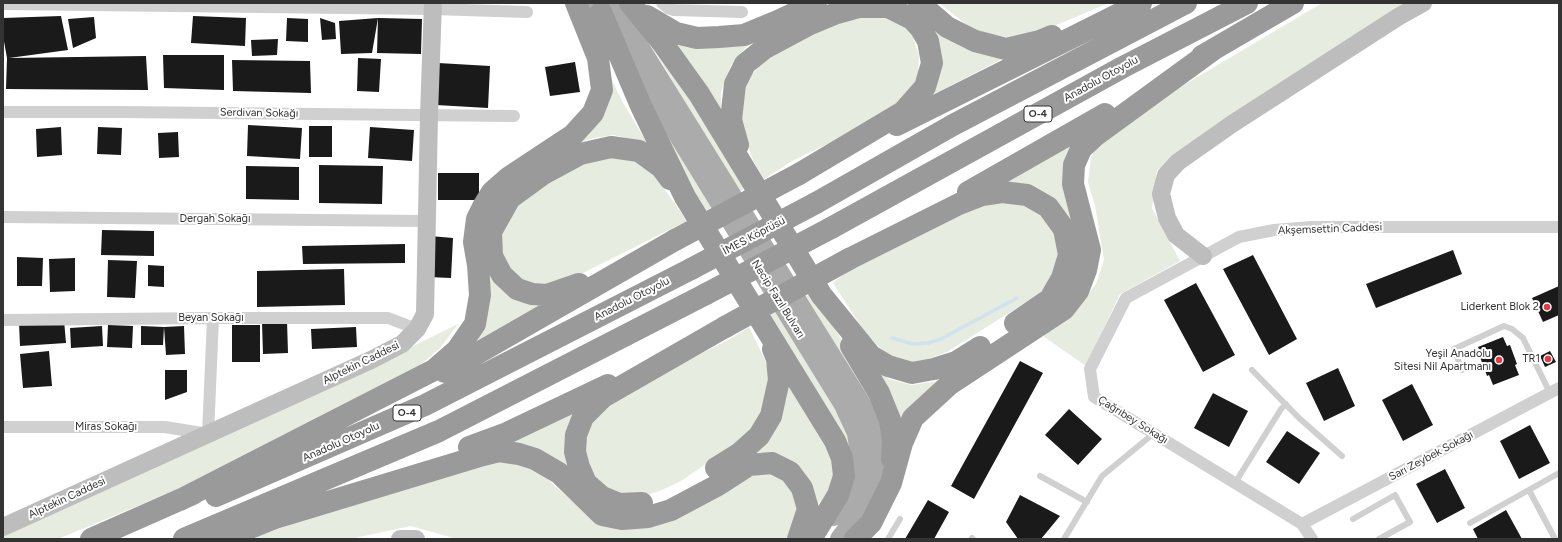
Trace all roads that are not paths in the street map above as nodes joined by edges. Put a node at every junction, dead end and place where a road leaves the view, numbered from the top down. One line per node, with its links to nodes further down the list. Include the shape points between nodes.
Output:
1 (576, 3): 50 (highway, via 598,58 602,90 593,113 573,134 508,178 492,192 484,205 477,219 474,242 480,295 475,324 457,350 434,370)
2 (630, 3): 23 (highway, via 699,94)
3 (633, 3): 5 (highway, via 642,13 676,33 697,38 744,35)
4 (662, 3): 17 (street, via 674,10)
5 (816, 3)
6 (919, 3): 7 (highway, via 947,27 975,41 1006,50 1040,41)
7 (1132, 3)
8 (1141, 3): 22 (highway)
9 (1186, 3): 31 (highway, İMES Köprüsü / O-4, bridge, via 953,125 816,203)
10 (1247, 3): 61 (highway, Anadolu Otoyolu / O-4, bridge, via 1123,67 831,228 439,431)
11 (1293, 3): 18 (highway)
12 (1423, 3): 29 (main road, via 1232,124 1178,162 1166,175 1161,194 1167,218 1176,235)
13 (3, 4): 14 (street)
14 (433, 6): 16 (street); 20 (main road, Alptekin Caddesi)
15 (602, 6): 24 (highway, via 641,106); 67 (main road, Necip Fazıl Bulvarı, via 844,405 857,433 861,461 859,476 852,492); 68 (main road, Necip Fazıl Bulvarı, via 861,404 876,434 880,457 878,475 864,507)
16 (527, 12)
17 (742, 12)
18 (1214, 49): 30 (highway, via 1056,143); 55 (highway, via 1096,135 1081,149 1074,165 1073,184 1090,250 1078,291 1064,309 950,384 913,418 902,443 891,483)
19 (3, 112): 20 (street, Serdivan Sokağı)
20 (429, 115): 21 (street, Serdivan Sokağı); 26 (main road, Alptekin Caddesi)
21 (514, 116)
22 (800, 174): 23 (highway, via 903,112 924,87 932,63 928,41 912,19 888,7 859,7 810,24 765,48 745,64 735,84 731,120); 28 (highway, bridge)
23 (748, 175): 32 (highway)
24 (685, 197): 28 (highway, via 661,167 640,151 611,147 580,154 543,174 510,198 491,232 492,256 502,275 517,289 547,295 592,280); 33 (highway)
25 (3, 217): 26 (street, Dergah Sokağı)
26 (426, 221): 37 (main road, Alptekin Caddesi, via 425,314)
27 (1559, 227): 29 (street, Akşemsettin Caddesi, via 1312,227 1274,230 1239,237)
28 (675, 240): 50 (highway, via 442,374 308,442)
29 (1203, 256): 44 (street, Çağrıbey Sokağı, via 1126,298 1090,369 1094,397)
30 (849, 259): 32 (highway, via 959,204 982,195 1002,192 1027,195 1048,207 1064,229 1069,256 1062,278 1050,299 956,362 934,370 912,373 888,366 871,356); 36 (highway, bridge)
31 (692, 269): 60 (highway, Anadolu Otoyolu / O-4, via 425,405)
32 (823, 297): 55 (highway, via 879,393 890,420 893,440 889,479)
33 (759, 317): 36 (highway, via 777,359 779,380 771,416 759,436 740,453 674,493 644,503 619,504 602,497 586,483 575,452 576,435 583,417 603,397); 66 (highway, via 835,441 842,458 844,476 838,495)
34 (213, 318): 35 (street, Beyan Sokağı); 37 (street, Beyan Sokağı, via 388,318); 43 (street)
35 (3, 320)
36 (725, 327): 52 (highway, via 506,432)
37 (417, 329): 43 (main road, Alptekin Caddesi, via 402,344 371,360)
38 (1252, 370): 41 (lane)
39 (1462, 370): 40 (lane, via 1454,349 1504,326 1523,338)
40 (1554, 390): 57 (street, Sarı Zeybek Sokağı)
41 (1286, 404): 45 (lane); 48 (lane)
42 (3, 427): 43 (street, Miras Sokağı, via 164,427)
43 (208, 434): 58 (main road, Alptekin Caddesi)
44 (1154, 434): 48 (street, Çağrıbey Sokağı); 51 (lane, via 1102,476)
45 (1342, 456)
46 (1559, 473): 49 (lane)
47 (1040, 476): 51 (lane)
48 (1235, 483): 57 (street, Çağrıbey Sokağı)
49 (1529, 490): 56 (lane); 74 (lane)
50 (180, 500): 59 (highway)
51 (1087, 502): 71 (lane)
52 (309, 508): 62 (highway); 65 (highway, via 499,451 535,458 559,473 602,515 622,519 648,518 691,500 748,465 772,464 790,472 802,488 808,509)
53 (900, 519): 70 (lane)
54 (1353, 519): 73 (lane, via 1395,496 1410,522)
55 (871, 523): 69 (highway)
56 (1470, 523)
57 (1302, 524): 72 (street, Çağrıbey Sokağı)
58 (3, 527)
59 (91, 539)
60 (113, 539)
61 (184, 539)
62 (222, 539)
63 (400, 539): 64 (main road)
64 (416, 539)
65 (798, 539)
66 (811, 539)
67 (817, 539)
68 (840, 539)
69 (855, 539)
70 (888, 539)
71 (1064, 539)
72 (1312, 539)
73 (1379, 539)
74 (1555, 539)

